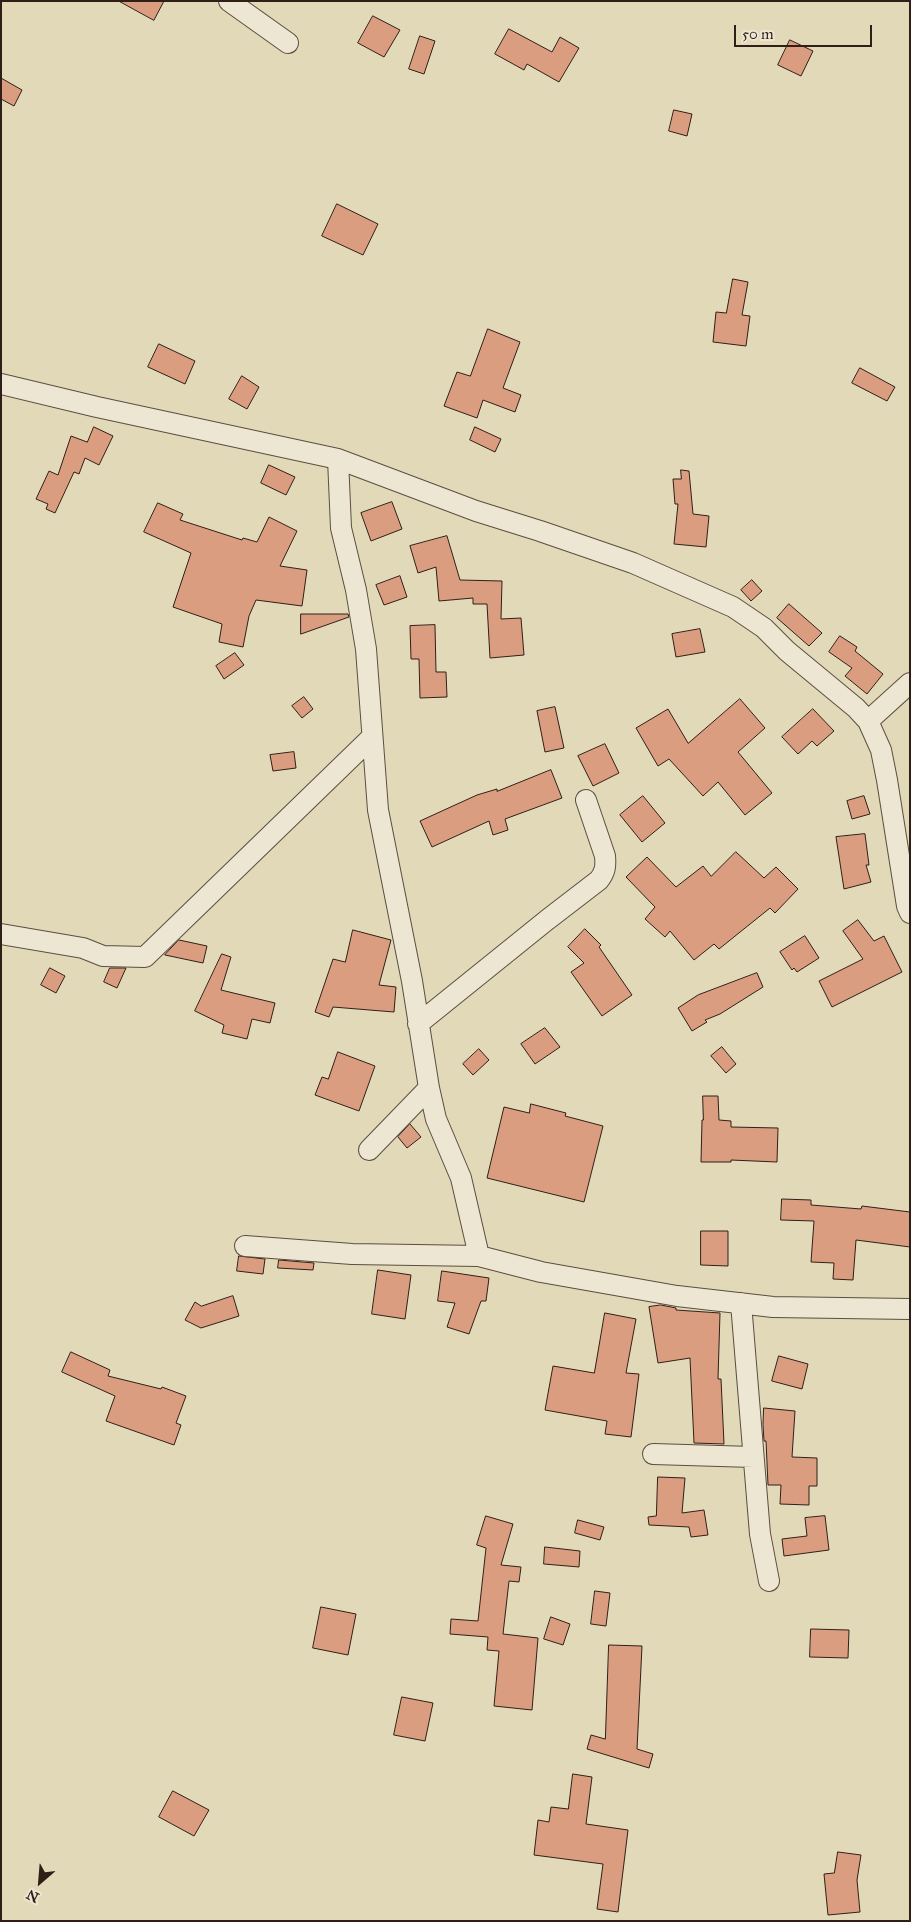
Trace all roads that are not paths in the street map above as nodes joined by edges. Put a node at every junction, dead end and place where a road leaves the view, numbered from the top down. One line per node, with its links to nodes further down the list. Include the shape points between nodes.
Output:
1 (229, 1): 2 (street)
2 (288, 43)
3 (1, 384): 4 (street)
4 (338, 459): 6 (street, via 476,511 633,563 733,607 764,628); 7 (street, via 341,528 366,649)
5 (910, 683): 6 (street)
6 (868, 721): 9 (street, via 881,750)
7 (371, 738): 10 (street, via 144,957 103,956 83,948); 11 (street, via 378,810)
8 (586, 800): 11 (street, via 605,856 606,866 599,880)
9 (910, 914)
10 (1, 934)
11 (418, 1024): 12 (street)
12 (429, 1088): 13 (street); 15 (street, via 436,1118 461,1178)
13 (369, 1150)
14 (245, 1246): 15 (street, via 352,1254)
15 (479, 1256): 16 (street, via 677,1296)
16 (740, 1303): 17 (street, via 773,1307); 19 (street)
17 (910, 1309)
18 (653, 1454): 19 (street)
19 (753, 1457): 20 (street, via 760,1534)
20 (769, 1581)

